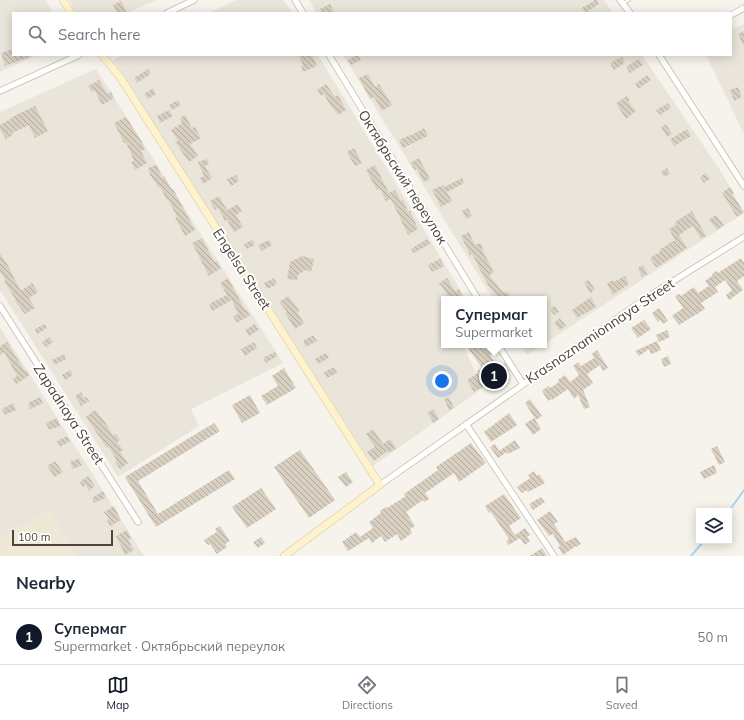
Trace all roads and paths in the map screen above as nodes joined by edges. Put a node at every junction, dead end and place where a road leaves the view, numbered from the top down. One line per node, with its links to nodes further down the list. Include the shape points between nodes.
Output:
1 (63, 0): 7 (main road)
2 (194, 0): 8 (street)
3 (295, 0): 9 (street)
4 (629, 0): 5 (lane)
5 (622, 2): 10 (street)
6 (744, 8): 11 (street)
7 (70, 12)
8 (169, 12)
9 (302, 12)
10 (629, 12)
11 (732, 14)
12 (77, 56): 16 (street)
13 (103, 56): 24 (main road, Engelsa Street, via 124,84)
14 (329, 56): 19 (street, Октябрьский переулок)
15 (660, 56): 17 (street)
16 (0, 91)
17 (744, 186)
18 (744, 237): 22 (street, Krasnoznamionnaya Street, via 670,282)
19 (476, 296)
20 (0, 306): 25 (street, Zapadnaya Street)
21 (500, 348): 22 (street)
22 (523, 384): 23 (street, Krasnoznamionnaya Street)
23 (466, 424): 24 (street, Krasnoznamionnaya Street); 27 (street)
24 (380, 485): 26 (main road, Krasnoznamionnaya Street)
25 (138, 522)
26 (284, 556)
27 (554, 556)

